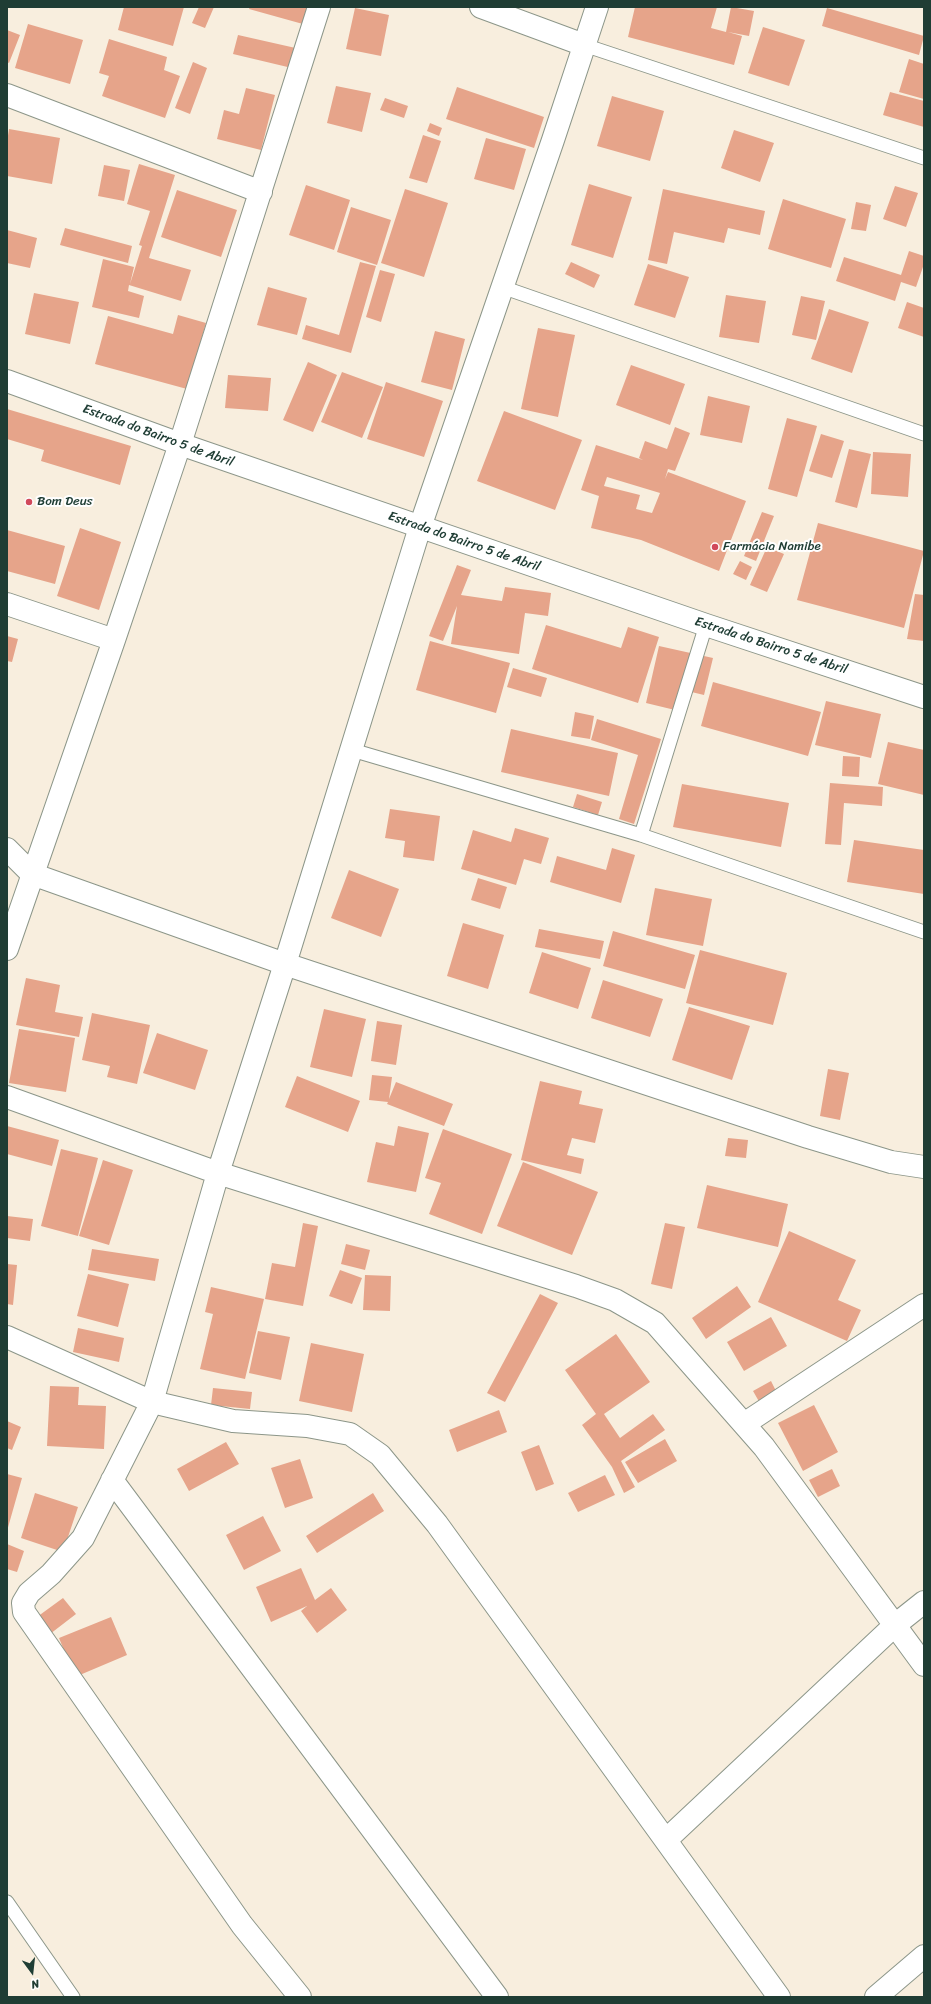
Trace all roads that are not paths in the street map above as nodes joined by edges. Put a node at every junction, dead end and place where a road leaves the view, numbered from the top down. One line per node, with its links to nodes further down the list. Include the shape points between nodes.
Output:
1 (319, 7): 7 (street)
2 (481, 7): 4 (street)
3 (597, 7): 4 (street)
4 (584, 45): 6 (lane); 8 (street)
5 (7, 95): 7 (street)
6 (924, 158)
7 (261, 192): 11 (street)
8 (502, 287): 10 (lane); 12 (street)
9 (7, 381): 11 (street, Estrada do Bairro 5 de Abril)
10 (924, 434)
11 (180, 444): 12 (street, Estrada do Bairro 5 de Abril); 15 (street)
12 (420, 527): 14 (street, Estrada do Bairro 5 de Abril); 17 (street)
13 (7, 604): 15 (street)
14 (706, 625): 16 (street, Estrada do Bairro 5 de Abril); 18 (lane)
15 (114, 640): 20 (street)
16 (924, 697)
17 (352, 750): 18 (lane); 23 (street)
18 (641, 835): 21 (lane)
19 (7, 849): 20 (street)
20 (32, 874): 22 (street); 23 (street)
21 (924, 932)
22 (7, 949)
23 (285, 964): 25 (street, via 808,1137 891,1162); 26 (street)
24 (7, 1097): 26 (street)
25 (924, 1168)
26 (218, 1173): 29 (street); 30 (street, via 614,1300 655,1323)
27 (924, 1305): 30 (street)
28 (7, 1337): 29 (street)
29 (152, 1402): 31 (street); 35 (street, via 233,1421 307,1426 350,1434 380,1455 437,1524)
30 (744, 1424): 33 (street, via 764,1447)
31 (112, 1480): 39 (street, via 83,1538 51,1574 29,1593 23,1603 24,1612 242,1925); 40 (street)
32 (924, 1602): 33 (street)
33 (895, 1625): 34 (street); 35 (street)
34 (924, 1665)
35 (666, 1840): 41 (street)
36 (7, 1902): 38 (lane)
37 (924, 1956): 42 (street)
38 (73, 1997)
39 (300, 1997)
40 (497, 1997)
41 (779, 1997)
42 (876, 1997)

